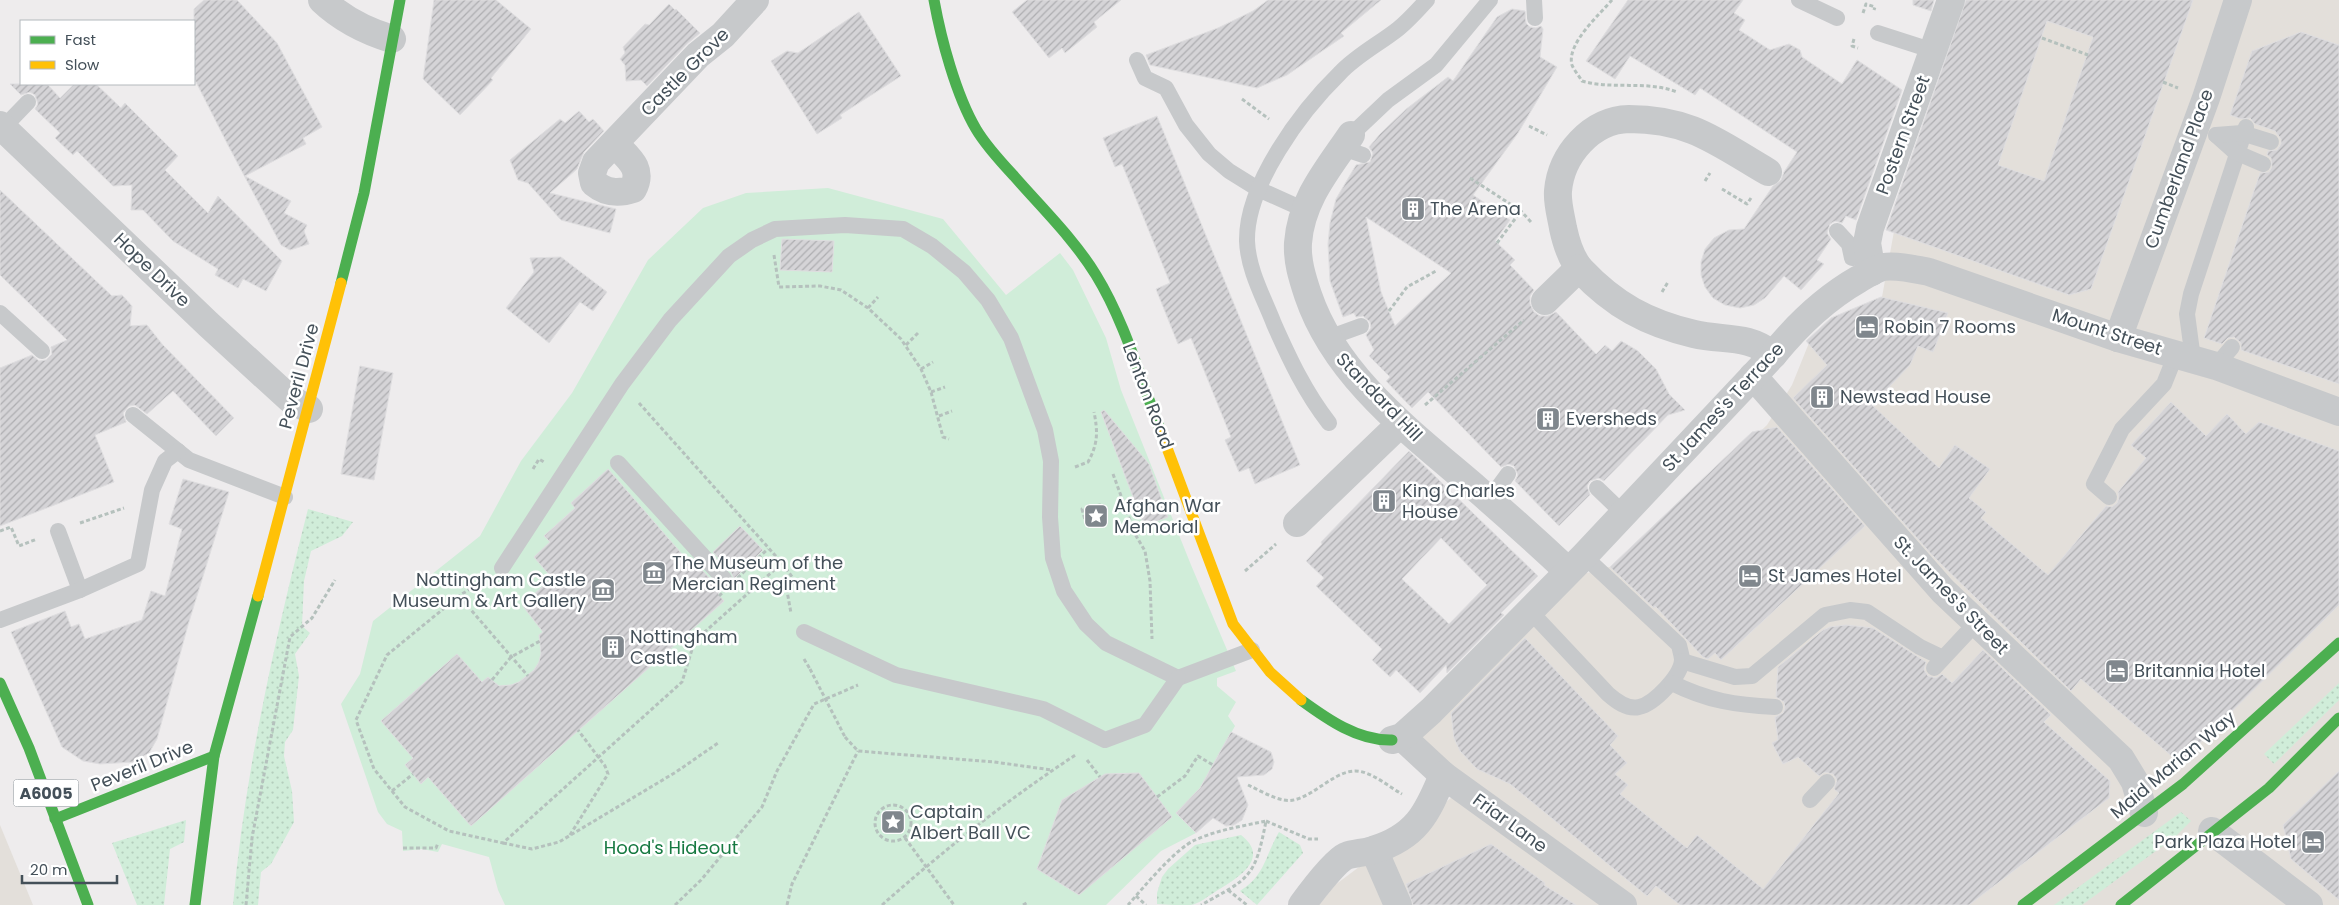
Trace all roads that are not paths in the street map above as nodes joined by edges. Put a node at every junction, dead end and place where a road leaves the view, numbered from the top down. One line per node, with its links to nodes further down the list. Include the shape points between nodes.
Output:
1 (322, 0): 14 (street, via 370,32)
2 (400, 0): 14 (street, Peveril Drive)
3 (755, 0): 22 (street, Castle Grove)
4 (934, 0): 64 (street, Lenton Road, via 945,43 976,129 1078,248 1097,276 1156,416 1233,624)
5 (1427, 0): 26 (lane, via 1398,29 1342,71 1320,94 1289,134)
6 (1490, 0): 23 (lane, Standard Hill, via 1436,65 1388,100)
7 (1534, 0): 11 (lane)
8 (1799, 0): 12 (lane)
9 (1951, 0): 15 (street, Postern Street)
10 (2238, 0): 20 (street, Cumberland Place, via 2206,98)
11 (1535, 18)
12 (1836, 18)
13 (1878, 33): 15 (lane)
14 (392, 39): 40 (street, Peveril Drive, via 364,193)
15 (1934, 51): 29 (street, Postern Street, via 1870,228 1866,243)
16 (1137, 60): 26 (lane, via 1144,78 1166,88 1186,125 1209,154)
17 (28, 102): 18 (lane)
18 (2, 126): 40 (street, Hope Drive, via 208,324 290,399)
19 (2246, 127): 38 (lane, via 2187,314)
20 (2205, 131): 21 (lane, bridge, via 2242,133); 24 (lane, bridge, via 2235,152); 35 (street, Cumberland Place)
21 (2271, 142)
22 (614, 143)
23 (1352, 146): 27 (street, Standard Hill, via 1317,183)
24 (2263, 164)
25 (1768, 172): 30 (street, via 1710,137 1676,124 1627,119 1589,133 1576,146 1561,172 1558,192 1566,242)
26 (1258, 189): 27 (lane); 43 (lane, via 1249,214 1249,257 1292,366)
27 (1305, 210): 34 (street, Standard Hill, via 1298,242 1298,262 1311,305)
28 (1837, 231): 29 (lane, via 1849,244 1852,258)
29 (1871, 264): 35 (street, Mount Street, via 1928,272); 37 (street, St James's Terrace, via 1795,328)
30 (1579, 268): 31 (street); 37 (street, via 1618,304 1640,316 1696,334 1739,338 1762,346)
31 (1545, 301)
32 (0, 313): 36 (lane)
33 (1361, 326): 34 (lane)
34 (1328, 338): 44 (street, Standard Hill, via 1343,364)
35 (2118, 338): 38 (street, Mount Street)
36 (42, 351)
37 (1773, 355): 39 (street, St James's Terrace)
38 (2204, 356): 41 (street, Mount Street); 50 (lane, via 2164,384 2122,429 2094,484)
39 (1753, 376): 52 (street, St James's Terrace); 61 (street, St. James's Street, via 1942,591)
40 (309, 408): 49 (street, Peveril Drive)
41 (2339, 412)
42 (133, 415): 45 (lane)
43 (1329, 423)
44 (1400, 424): 51 (street, Standard Hill); 53 (street)
45 (178, 451): 49 (lane, via 189,460); 58 (lane, via 165,461 152,490 138,564)
46 (618, 463): 57 (lane)
47 (1508, 474): 51 (lane)
48 (1597, 488): 52 (lane)
49 (285, 497): 72 (street, Peveril Drive)
50 (2110, 497)
51 (1490, 500): 55 (street, Standard Hill)
52 (1624, 514): 55 (street, St James's Terrace)
53 (1297, 523)
54 (58, 531): 58 (lane)
55 (1576, 564): 59 (street); 65 (lane, via 1679,645)
56 (502, 568): 66 (lane, via 622,384 670,320 729,256 752,240 775,230 845,225 903,229 932,246 964,272 988,300 1011,338 1045,430 1051,461 1053,558 1064,591 1086,624 1106,643)
57 (724, 578)
58 (80, 590): 60 (lane)
59 (1529, 610): 68 (lane, via 1620,704 1638,708 1654,700); 71 (street, via 1431,711)
60 (0, 620)
61 (1976, 623): 65 (lane, via 1939,663 1867,612 1850,610 1825,615 1752,676 1735,677); 76 (street, St. James's Street, via 2121,758 2134,782)
62 (804, 632): 66 (lane, via 896,675 1043,708 1105,740 1145,725)
63 (2339, 643): 76 (street, Maid Marian Way, via 2183,784)
64 (1252, 650): 66 (lane); 71 (street, Lenton Road, via 1277,680 1317,710 1377,740)
65 (1682, 661): 68 (lane)
66 (1178, 678)
67 (0, 683): 77 (street, A6005, via 29,748)
68 (1672, 683): 69 (lane, via 1695,694 1739,706)
69 (1775, 707)
70 (2339, 718): 78 (street, via 2269,788)
71 (1397, 738): 73 (street, Friar Lane)
72 (214, 756): 77 (street, Peveril Drive); 81 (street, Peveril Drive)
73 (1443, 775): 79 (street, via 1429,810 1404,837); 84 (street, Friar Lane)
74 (1827, 782): 75 (lane)
75 (1810, 800)
76 (2144, 813): 85 (street, Maid Marian Way)
77 (55, 820): 80 (street, A6005)
78 (2212, 831): 86 (street); 87 (street)
79 (1374, 850): 82 (street, via 1342,859); 83 (street)
80 (88, 905)
81 (195, 905)
82 (1302, 905)
83 (1398, 905)
84 (1623, 905)
85 (2023, 905)
86 (2121, 905)
87 (2310, 905)

